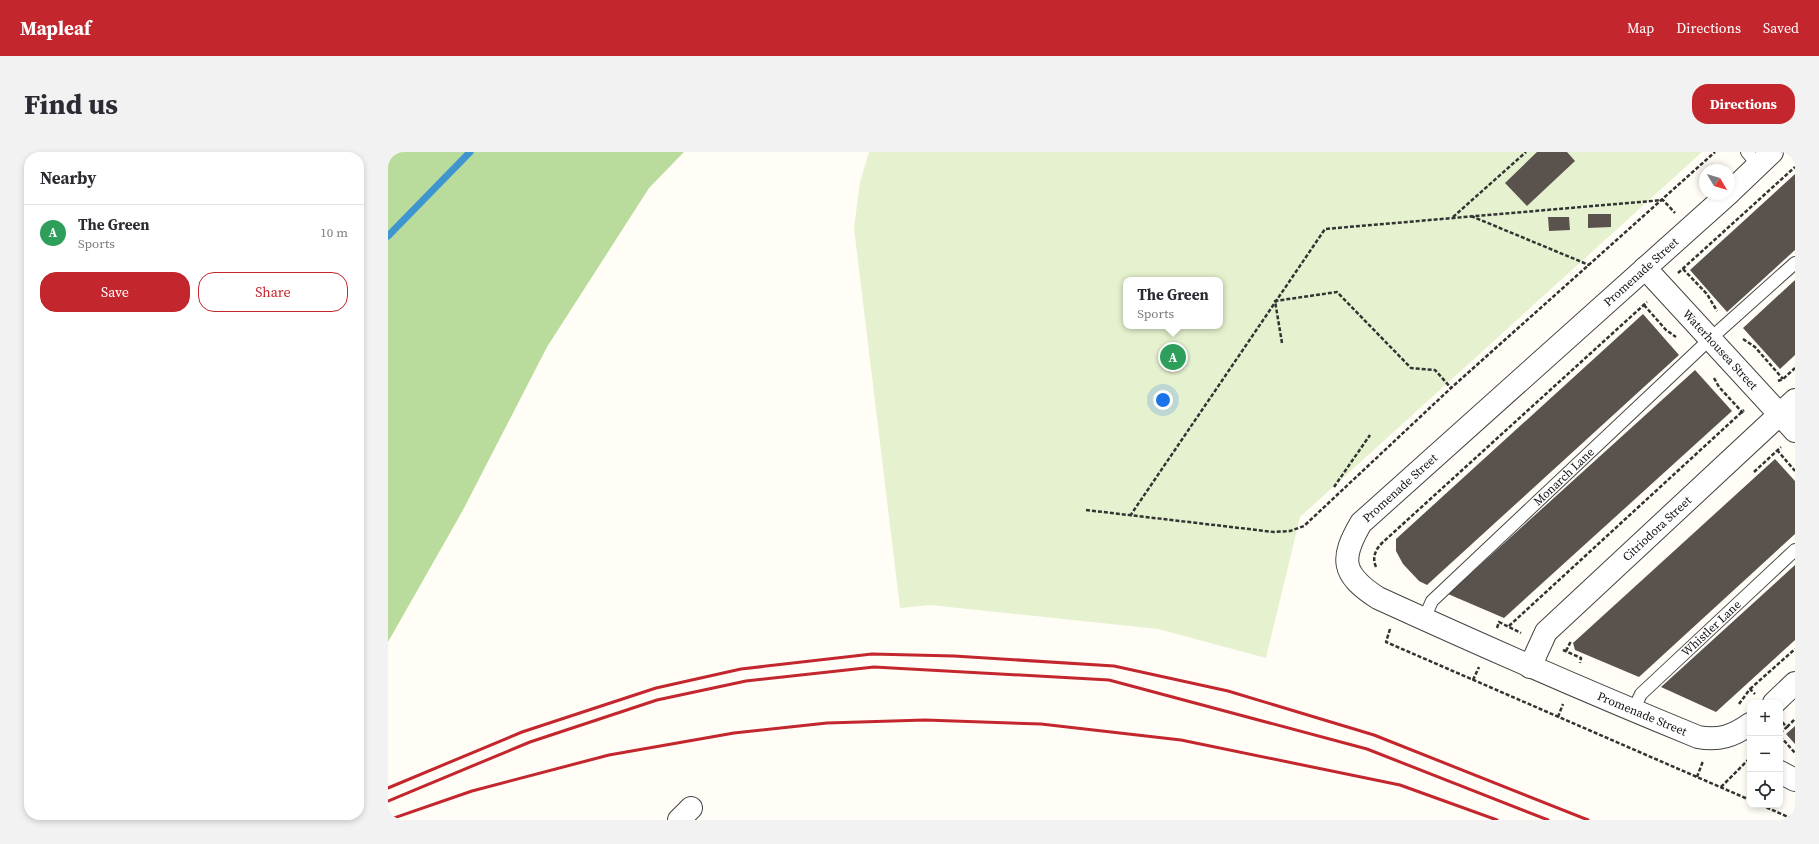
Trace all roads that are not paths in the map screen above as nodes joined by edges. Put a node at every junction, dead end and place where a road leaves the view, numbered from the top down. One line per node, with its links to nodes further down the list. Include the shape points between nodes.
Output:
1 (1759, 156): 2 (street, Promenade Street)
2 (1735, 185)
3 (1720, 200): 5 (street, Promenade Street)
4 (1795, 264): 6 (lane, Monarch Lane)
5 (1645, 268): 6 (street, Waterhousea Street, via 1662,287); 10 (street, Promenade Street, via 1361,523 1350,543 1347,559 1347,567 1357,584 1378,598)
6 (1703, 346): 7 (street, Waterhousea Street, via 1759,392); 10 (lane, Monarch Lane, via 1432,601)
7 (1787, 407): 8 (street, Waterhousea Street); 11 (street, Citriodora Street, via 1546,632)
8 (1795, 431)
9 (1795, 550): 14 (lane, Whistler Lane, via 1641,694)
10 (1424, 619): 11 (street, Promenade Street)
11 (1530, 667): 14 (street, Promenade Street)
12 (1795, 683): 13 (street)
13 (1777, 700)
14 (1634, 711): 15 (street, Promenade Street, via 1698,737 1709,739)
15 (1747, 733)
16 (1783, 774): 17 (street)
17 (1795, 780)

